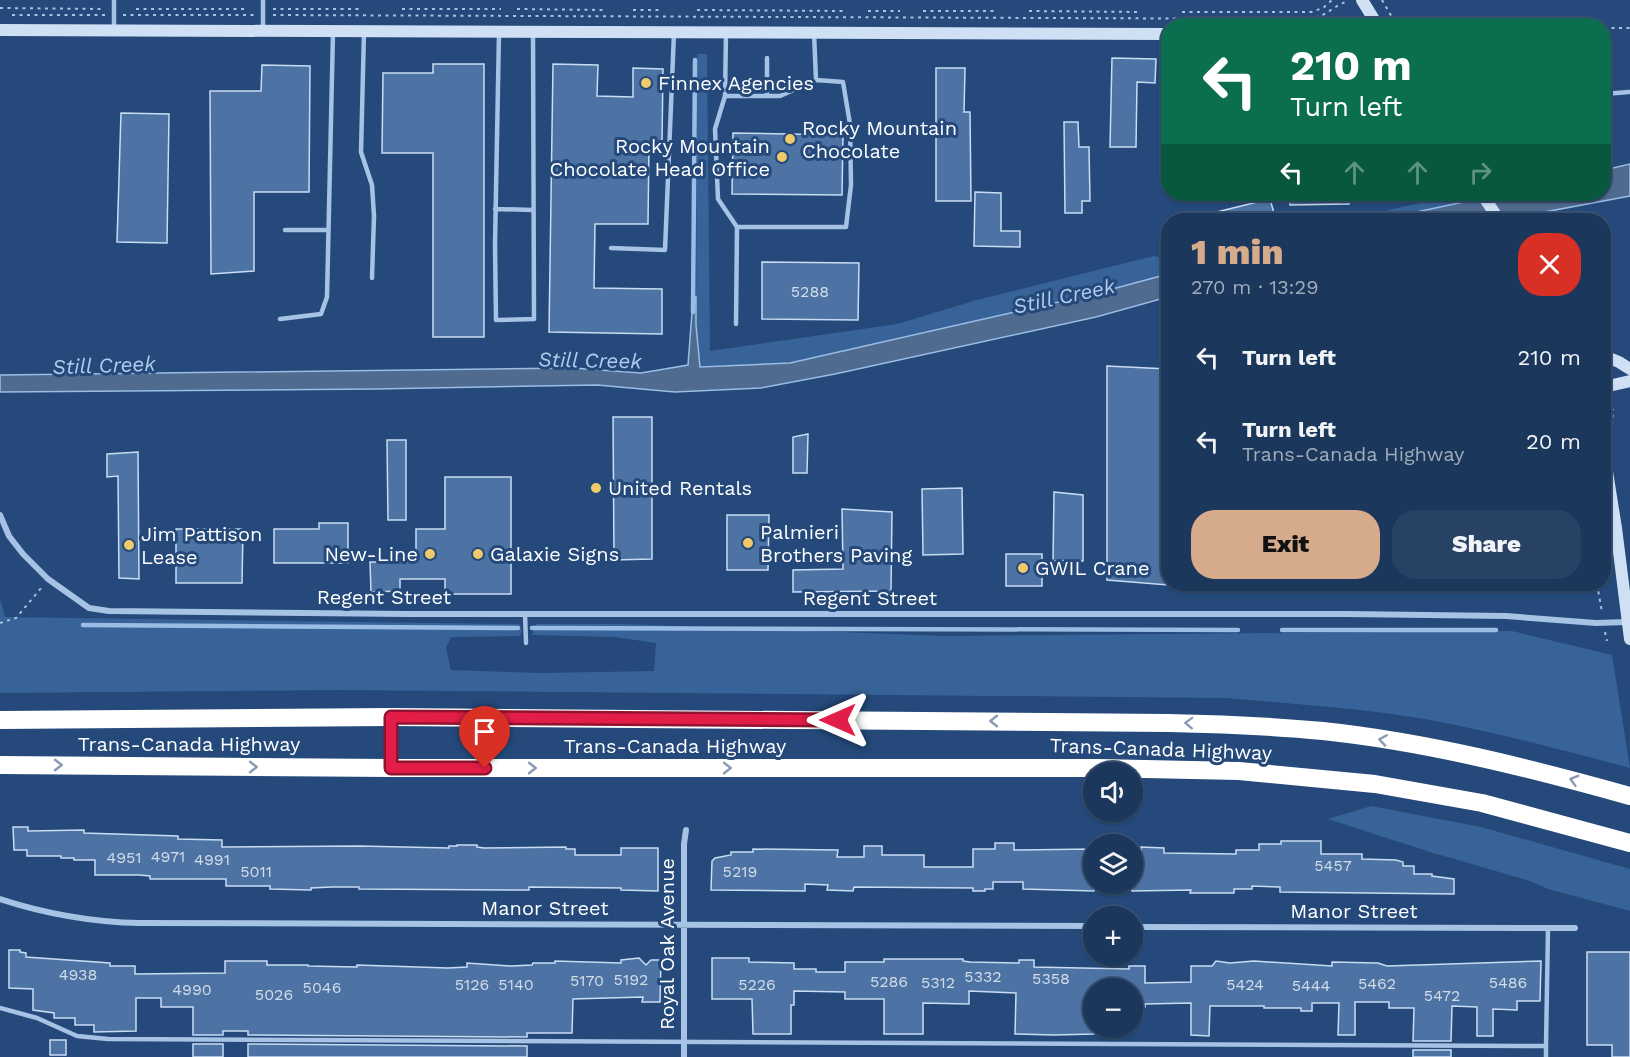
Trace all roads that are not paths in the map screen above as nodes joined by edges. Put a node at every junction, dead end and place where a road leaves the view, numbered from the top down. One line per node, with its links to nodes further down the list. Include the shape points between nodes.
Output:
1 (114, 0): 6 (lane)
2 (263, 0): 7 (lane)
3 (1362, 0): 4 (street)
4 (1371, 18)
5 (0, 30): 6 (street)
6 (114, 31): 7 (street)
7 (263, 31): 8 (street)
8 (333, 32): 9 (street); 26 (lane)
9 (364, 32): 10 (street); 28 (lane, via 361,152 372,185)
10 (499, 32): 11 (street); 22 (lane)
11 (533, 32): 12 (street); 23 (lane)
12 (674, 33): 13 (street); 27 (lane, via 666,250)
13 (726, 33): 14 (street); 20 (lane)
14 (814, 33): 15 (street); 17 (lane)
15 (1161, 34)
16 (767, 58): 21 (lane)
17 (816, 80): 21 (lane, via 780,96); 24 (lane, via 843,82 850,134 851,184 846,227)
18 (1629, 92): 19 (lane)
19 (1611, 93)
20 (725, 96): 21 (lane); 24 (lane, via 715,129 718,199)
21 (767, 96)
22 (495, 209): 23 (lane); 23 (lane, via 496,320 534,319)
23 (533, 210)
24 (737, 227): 30 (lane)
25 (285, 230): 26 (lane)
26 (328, 230): 29 (lane, via 327,297 321,314)
27 (611, 248)
28 (372, 278)
29 (280, 319)
30 (736, 324)
31 (1611, 359): 32 (street)
32 (1630, 369)
33 (1630, 381): 34 (street)
34 (1611, 385)
35 (1611, 497): 38 (street)
36 (0, 514): 37 (street, Regent Street, via 9,536 23,554 48,579 89,608)
37 (525, 614): 38 (street, Regent Street, via 1346,614); 40 (lane)
38 (1629, 622): 39 (street)
39 (1630, 639)
40 (526, 643)
41 (391, 717): 42 (highway, Trans-Canada Highway); 44 (lane); 45 (highway, Trans-Canada Highway, one-way to 41, via 1533,768 1434,748 1325,731 1251,726 1156,722)
42 (0, 720)
43 (0, 765): 44 (highway, Trans-Canada Highway, one-way to 44)
44 (391, 768): 47 (highway, Trans-Canada Highway, one-way to 47, via 1239,771 1376,783 1482,803)
45 (1630, 796)
46 (686, 830): 49 (street, Royal Oak Avenue)
47 (1630, 843)
48 (0, 899): 49 (street, Manor Street, via 62,916 120,923)
49 (684, 925): 50 (street, Manor Street); 55 (street, Royal Oak Avenue)
50 (1083, 926)
51 (1143, 927): 52 (street, Manor Street)
52 (1548, 928): 53 (street, Manor Street); 56 (lane)
53 (1575, 928)
54 (0, 1008): 55 (lane, via 77,1036 108,1039)
55 (684, 1043): 56 (lane); 57 (street, Royal Oak Avenue)
56 (1546, 1046): 58 (lane)
57 (684, 1057)
58 (1546, 1057)

